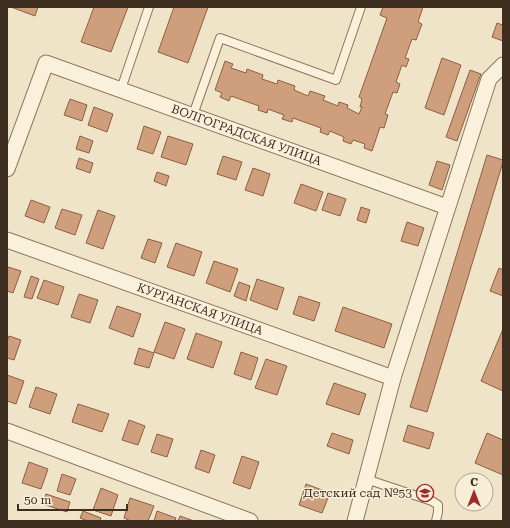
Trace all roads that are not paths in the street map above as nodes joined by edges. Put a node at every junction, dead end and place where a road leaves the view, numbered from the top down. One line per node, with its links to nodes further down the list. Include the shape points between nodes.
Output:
1 (149, 7): 4 (lane)
2 (361, 7): 5 (lane, via 336,80 220,38)
3 (503, 65): 7 (street, via 489,79)
4 (121, 90): 5 (street, ВОЛГОГРАДСКАЯ УЛИЦА); 6 (street, ВОЛГОГРАДСКАЯ УЛИЦА, via 46,63)
5 (193, 115): 7 (street, ВОЛГОГРАДСКАЯ УЛИЦА)
6 (7, 169)
7 (447, 207): 9 (street)
8 (7, 240): 9 (street, КУРГАНСКАЯ УЛИЦА)
9 (393, 378): 11 (street)
10 (7, 431): 12 (street)
11 (366, 478): 13 (street); 14 (lane, via 432,501 438,505)
12 (250, 521)
13 (355, 521)
14 (436, 521)

